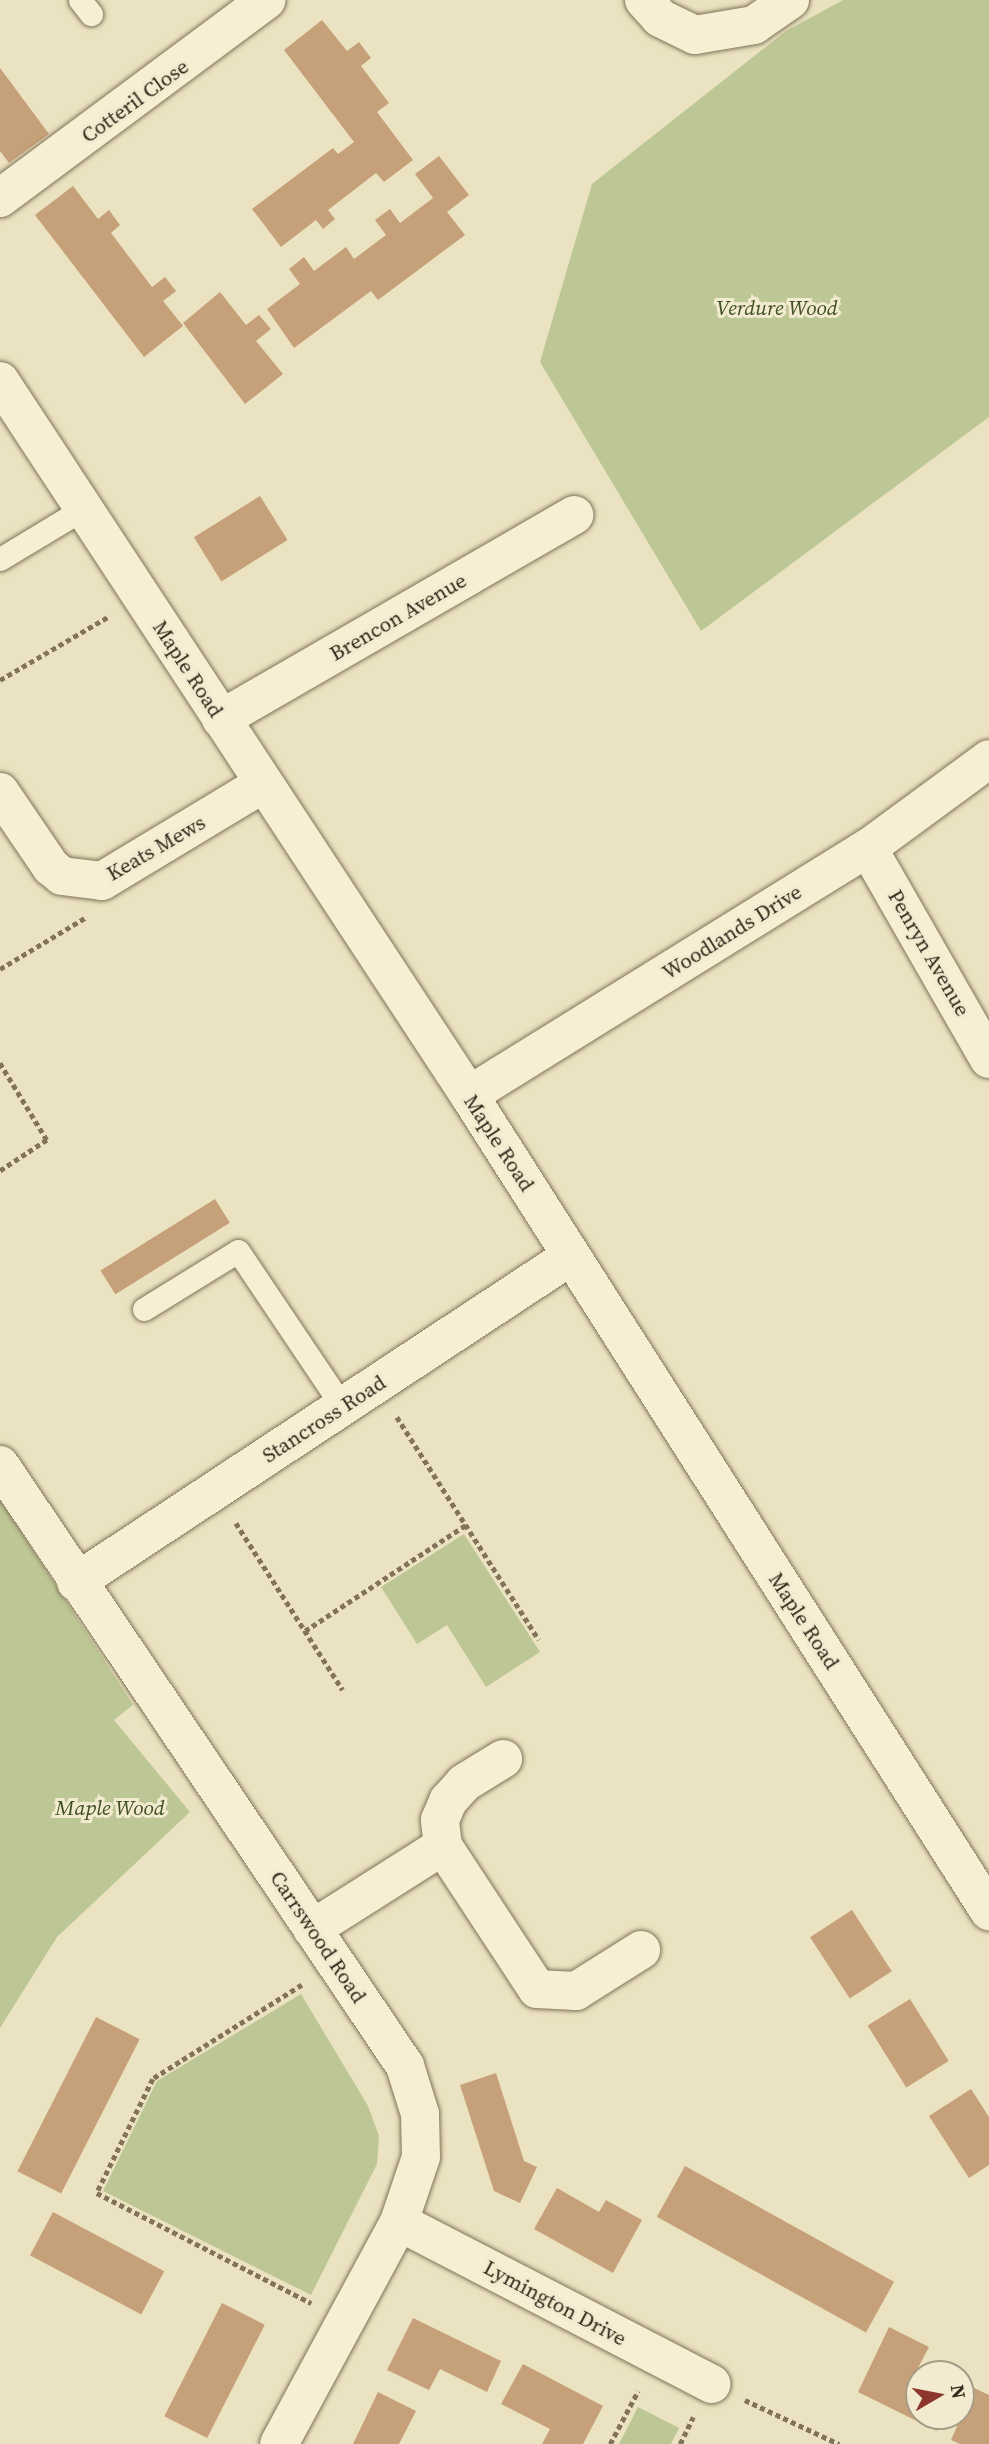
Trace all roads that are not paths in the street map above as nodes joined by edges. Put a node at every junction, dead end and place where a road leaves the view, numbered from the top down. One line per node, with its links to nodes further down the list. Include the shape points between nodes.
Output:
1 (267, 0): 4 (street, Cotteril Close)
2 (644, 0): 3 (street, via 660,18 695,35 754,25)
3 (790, 0)
4 (0, 198)
5 (0, 381): 6 (street, Maple Road)
6 (83, 509): 8 (lane); 9 (street, Maple Road)
7 (575, 515): 9 (street, Brencon Avenue)
8 (0, 559)
9 (221, 719): 11 (street, Maple Road)
10 (989, 760): 13 (street, Woodlands Drive)
11 (263, 784): 12 (street, Keats Mews, via 117,875 94,881 62,876 51,867); 15 (street, Maple Road)
12 (0, 792)
13 (868, 848): 14 (street, Penryn Avenue); 15 (street, Woodlands Drive)
14 (989, 1059)
15 (469, 1095): 16 (street, Maple Road)
16 (571, 1256): 18 (street, Stancross Road); 23 (street, Maple Road)
17 (144, 1310): 18 (lane, via 238,1251)
18 (342, 1406): 20 (street, Stancross Road)
19 (0, 1465): 20 (street, Carrswood Road)
20 (76, 1581): 24 (street, Carrswood Road)
21 (503, 1759): 22 (street, via 464,1783 448,1801 440,1821)
22 (443, 1846): 24 (street); 25 (street, via 537,1989 576,1991)
23 (989, 1911)
24 (312, 1929): 26 (street, Carrswood Road, via 405,2066 420,2114 421,2157)
25 (641, 1950)
26 (399, 2222): 27 (street, Lymington Drive); 28 (street, Carrswood Road)
27 (710, 2384)
28 (279, 2444)

